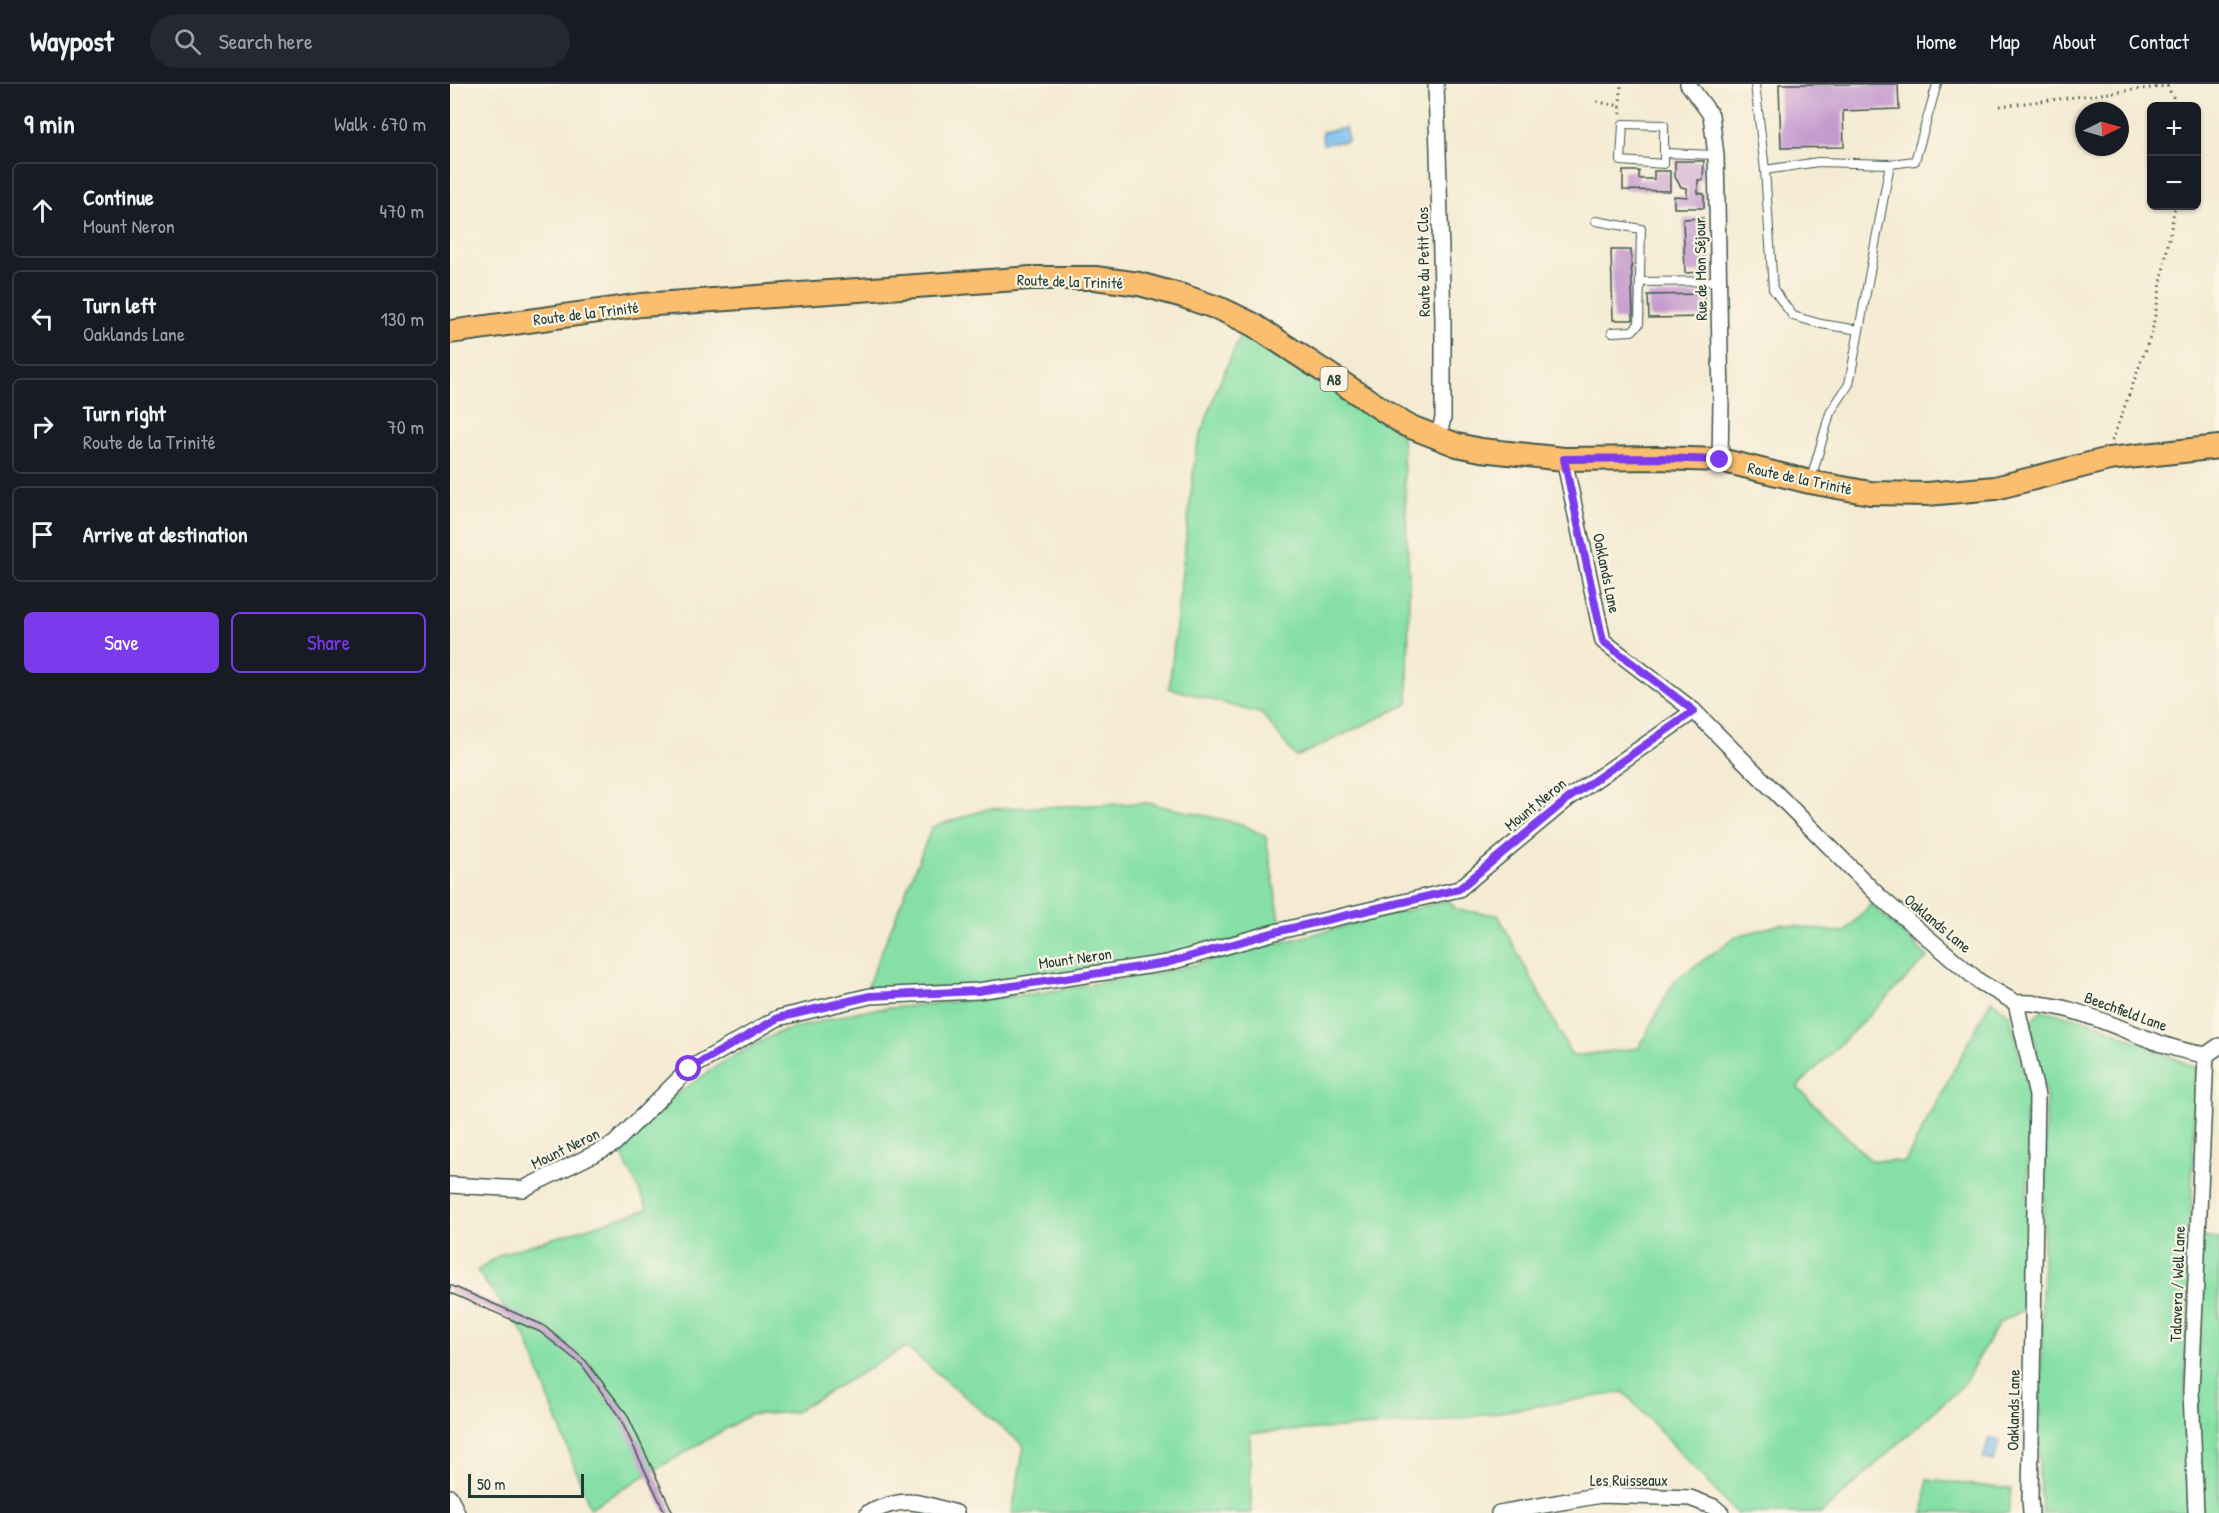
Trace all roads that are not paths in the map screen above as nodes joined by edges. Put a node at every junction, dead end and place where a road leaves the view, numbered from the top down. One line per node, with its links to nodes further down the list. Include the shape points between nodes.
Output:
1 (1436, 84): 15 (street, Route du Petit Clos, via 1443,320 1443,418)
2 (1689, 84): 6 (street, Rue de Mon Séjour, via 1711,115)
3 (1755, 84): 8 (lane)
4 (1937, 84): 7 (lane, via 1915,161)
5 (1664, 153): 5 (lane, via 1664,125 1623,124 1621,161 1664,164); 6 (lane)
6 (1716, 155): 10 (street, Rue de Mon Séjour)
7 (1890, 164): 8 (lane, via 1818,162); 12 (lane)
8 (1765, 170): 12 (lane, via 1773,289 1792,316)
9 (1596, 221): 11 (lane, via 1641,229)
10 (1718, 281): 11 (lane); 18 (street, Rue de Mon Séjour)
11 (1640, 282): 14 (lane, via 1639,324 1632,331)
12 (1858, 330): 19 (lane, via 1849,384 1830,413)
13 (450, 332): 15 (main road, Route de la Trinité / A8, via 643,305 1031,278 1095,278 1139,284 1223,310 1252,324 1406,425)
14 (1612, 332)
15 (1438, 439): 17 (main road, Route de la Trinité / A8, via 1481,450)
16 (2219, 447): 19 (main road, Route de la Trinité / A8, via 2109,459 1995,488 1927,494 1870,493)
17 (1564, 459): 18 (main road, Route de la Trinité / A8); 20 (street, Oaklands Lane, via 1603,641)
18 (1720, 460): 19 (main road, Route de la Trinité / A8)
19 (1810, 482)
20 (1694, 711): 21 (street, Oaklands Lane, via 1881,898 1980,982); 24 (street, Mount Neron, via 1569,798 1459,889 1275,932 1167,963 978,991 870,996 778,1018 689,1069 614,1144 523,1189)
21 (2016, 1003): 23 (street, Beechfield Lane, via 2034,1002 2086,1013 2186,1053); 31 (street, Oaklands Lane, via 2037,1095)
22 (2219, 1046): 23 (street)
23 (2206, 1056): 32 (street, Talavera / Well Lane, via 2191,1391)
24 (450, 1185)
25 (450, 1497): 26 (street)
26 (457, 1513)
27 (868, 1513): 28 (street, via 902,1500)
28 (956, 1513)
29 (1499, 1513): 30 (street, Les Ruisseaux, via 1601,1495 1690,1498)
30 (1721, 1513)
31 (2031, 1513)
32 (2196, 1513)

